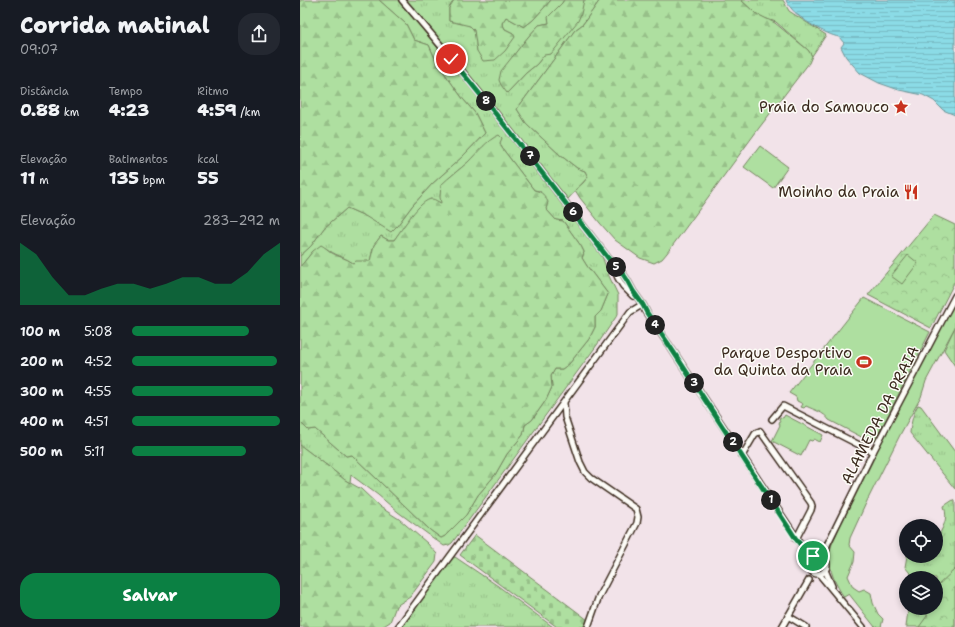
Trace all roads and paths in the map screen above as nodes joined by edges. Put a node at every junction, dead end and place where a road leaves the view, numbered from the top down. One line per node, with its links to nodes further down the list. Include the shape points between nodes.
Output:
1 (402, 0): 2 (street, via 485,99)
2 (612, 263): 4 (street, via 618,278); 5 (street, via 623,274)
3 (955, 296): 10 (street, ALAMEDA DA PRAIA)
4 (640, 306): 5 (street); 6 (street, via 630,312)
5 (647, 313): 11 (street)
6 (564, 403): 7 (street); 8 (street)
7 (554, 416): 8 (street); 21 (street)
8 (565, 417): 22 (street, via 585,472 636,509 638,520 599,596)
9 (772, 419): 10 (street, via 783,406)
10 (873, 452): 13 (street, ALAMEDA DA PRAIA)
11 (742, 456): 12 (street); 12 (street, via 760,431 811,503 811,510)
12 (796, 539): 14 (street)
13 (827, 545): 14 (street); 15 (street)
14 (815, 559): 15 (street); 17 (street, via 810,564 811,570)
15 (825, 560): 16 (street)
16 (825, 570): 17 (street); 19 (street)
17 (819, 574): 19 (street)
18 (809, 580): 20 (street)
19 (834, 591): 25 (street)
20 (788, 616): 23 (street); 24 (street)
21 (398, 627)
22 (588, 627)
23 (782, 627)
24 (806, 627)
25 (863, 627)

